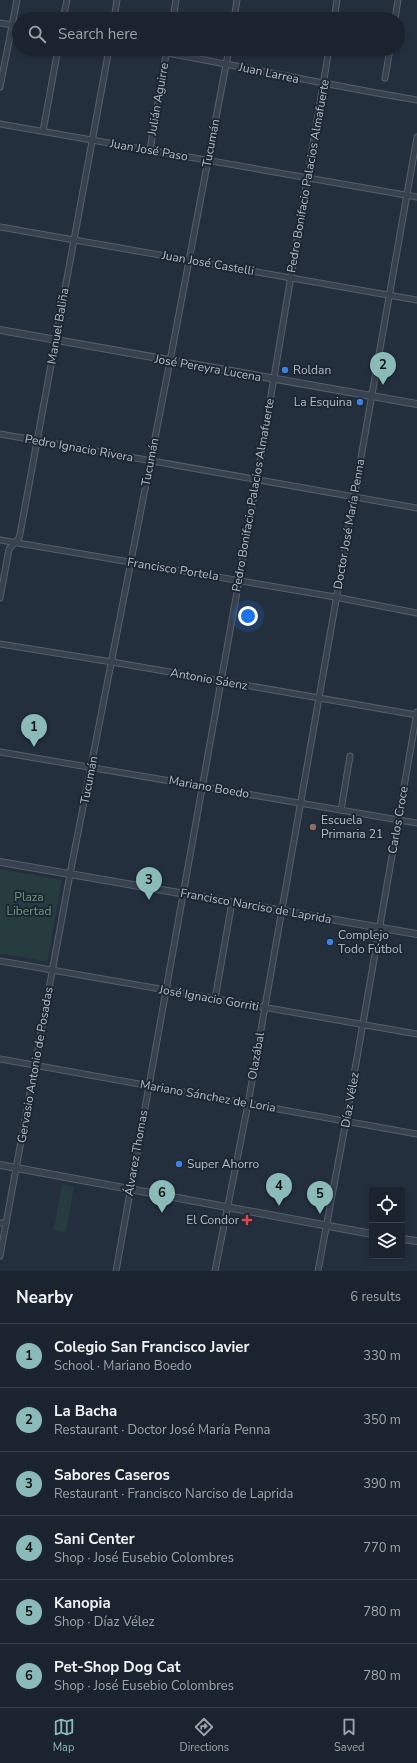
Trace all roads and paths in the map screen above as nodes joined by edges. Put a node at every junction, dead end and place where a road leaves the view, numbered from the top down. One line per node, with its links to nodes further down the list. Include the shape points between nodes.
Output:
1 (17, 0): 8 (street)
2 (67, 0): 9 (street)
3 (117, 0): 10 (street)
4 (176, 0): 11 (street)
5 (237, 0): 12 (street)
6 (337, 0): 13 (street)
7 (398, 0): 14 (street)
8 (15, 12)
9 (64, 12)
10 (115, 12)
11 (174, 12)
12 (235, 12)
13 (335, 12)
14 (396, 12)
15 (0, 23): 16 (street)
16 (12, 25): 27 (street)
17 (57, 56): 30 (street)
18 (108, 56): 32 (street, Manuel Baliña)
19 (166, 56): 33 (street, Julián Aguirre)
20 (190, 56): 24 (street, Juan Larrea)
21 (228, 56): 24 (street, Tucumán)
22 (328, 56): 26 (street, Pedro Bonifacio Palacios Almafuerte)
23 (389, 56): 25 (street)
24 (226, 64): 26 (street, Juan Larrea); 34 (street, Tucumán)
25 (385, 78)
26 (324, 84): 28 (street, Juan Larrea); 35 (street, Pedro Bonifacio Palacios Almafuerte)
27 (0, 87)
28 (417, 100)
29 (0, 124): 30 (street, Juan José Paso)
30 (43, 131): 32 (street, Juan José Paso)
31 (417, 137): 36 (street, Doctor José María Penna)
32 (92, 140): 33 (street, Juan José Paso); 39 (street, Manuel Baliña)
33 (150, 150): 34 (street, Juan José Paso)
34 (208, 160): 35 (street, Juan José Paso); 40 (street, Tucumán)
35 (307, 178): 36 (street, Juan José Paso); 41 (street, Pedro Bonifacio Palacios Almafuerte)
36 (407, 195): 37 (street, Juan José Paso); 42 (street, Doctor José María Penna)
37 (417, 197)
38 (0, 227): 39 (street, Juan José Castelli)
39 (74, 240): 40 (street, Juan José Castelli); 45 (street, Manuel Baliña)
40 (189, 260): 41 (street, Juan José Castelli); 46 (street, Tucumán)
41 (290, 277): 42 (street, Juan José Castelli); 47 (street, Pedro Bonifacio Palacios Almafuerte)
42 (390, 295): 43 (street, Juan José Castelli); 48 (street, Doctor José María Penna)
43 (417, 300)
44 (0, 330): 45 (street, José Pereyra Lucena)
45 (55, 340): 46 (street, José Pereyra Lucena); 51 (street, Manuel Baliña)
46 (170, 361): 47 (street, José Pereyra Lucena); 52 (street, Tucumán)
47 (274, 379): 48 (street, José Pereyra Lucena); 53 (street, Pedro Bonifacio Palacios Almafuerte)
48 (372, 396): 49 (street, José Pereyra Lucena); 54 (street, Doctor José María Penna)
49 (417, 404)
50 (0, 434): 51 (street, Pedro Ignacio Rivera)
51 (38, 440): 52 (street, Pedro Ignacio Rivera); 57 (street, Manuel Baliña, via 20,534)
52 (150, 461): 53 (street, Pedro Ignacio Rivera); 58 (street, Tucumán)
53 (256, 480): 54 (street, Pedro Ignacio Rivera); 59 (street, Pedro Bonifacio Palacios Almafuerte)
54 (354, 496): 55 (street, Pedro Ignacio Rivera); 60 (street, Doctor José María Penna)
55 (417, 508)
56 (0, 540): 57 (street, Francisco Portela)
57 (15, 542): 58 (street, Francisco Portela); 61 (street, Manuel Baliña, via 9,549)
58 (131, 562): 59 (street, Francisco Portela); 64 (street, Tucumán)
59 (239, 580): 60 (street, Francisco Portela); 65 (street, Pedro Bonifacio Palacios Almafuerte)
60 (335, 597): 62 (street, Francisco Portela); 66 (street, Doctor José María Penna)
61 (0, 598)
62 (417, 613)
63 (0, 644): 64 (street, Antonio Sáenz)
64 (112, 662): 65 (street, Antonio Sáenz); 70 (street, Tucumán)
65 (220, 681): 66 (street, Antonio Sáenz); 71 (street, Pedro Bonifacio Palacios Almafuerte)
66 (319, 698): 67 (street, Antonio Sáenz); 72 (street, Doctor José María Penna)
67 (417, 714): 74 (street, Carlos Croce)
68 (0, 752): 70 (street, Mariano Boedo)
69 (350, 756): 73 (street)
70 (92, 767): 71 (street, Mariano Boedo); 77 (street, Tucumán)
71 (202, 786): 72 (street, Mariano Boedo); 78 (street, Pedro Bonifacio Palacios Almafuerte)
72 (300, 803): 73 (street, Mariano Boedo); 80 (street, Doctor José María Penna)
73 (341, 810): 74 (street, Mariano Boedo)
74 (398, 820): 75 (street, Mariano Boedo); 81 (street, Carlos Croce)
75 (417, 823)
76 (0, 862): 77 (street, Francisco Narciso de Laprida)
77 (70, 874): 78 (street, Francisco Narciso de Laprida); 84 (street, Gervasio Antonio de Posadas)
78 (183, 893): 79 (street, Francisco Narciso de Laprida); 85 (street, Álvarez Thomas)
79 (232, 902): 80 (street, Francisco Narciso de Laprida); 86 (street)
80 (281, 911): 81 (street, Francisco Narciso de Laprida); 87 (street, Olazábal)
81 (379, 928): 82 (street, Francisco Narciso de Laprida); 88 (street, Díaz Vélez)
82 (417, 934)
83 (0, 961): 84 (street, José Ignacio Gorriti)
84 (52, 971): 85 (street, José Ignacio Gorriti); 91 (street, Gervasio Antonio de Posadas)
85 (165, 990): 86 (street, José Ignacio Gorriti); 92 (street, Álvarez Thomas)
86 (215, 999): 87 (street, José Ignacio Gorriti)
87 (264, 1008): 88 (street, José Ignacio Gorriti); 93 (street, Olazábal)
88 (363, 1025): 89 (street, José Ignacio Gorriti); 94 (street, Díaz Vélez)
89 (417, 1034)
90 (0, 1059): 91 (street, Mariano Sánchez de Loria)
91 (35, 1065): 92 (street, Mariano Sánchez de Loria); 97 (street, Gervasio Antonio de Posadas)
92 (148, 1086): 93 (street, Mariano Sánchez de Loria); 98 (street, Álvarez Thomas)
93 (248, 1104): 94 (street, Mariano Sánchez de Loria); 99 (street, Olazábal)
94 (346, 1121): 95 (street, Mariano Sánchez de Loria); 102 (street, Díaz Vélez)
95 (417, 1134)
96 (0, 1165): 97 (street)
97 (17, 1168): 98 (street); 101 (street, Gervasio Antonio de Posadas)
98 (130, 1189): 99 (street); 107 (street, Álvarez Thomas)
99 (227, 1207): 102 (street); 108 (street, Olazábal)
100 (0, 1222): 101 (street)
101 (6, 1223): 106 (street, Gervasio Antonio de Posadas)
102 (326, 1226): 103 (street); 109 (street, Díaz Vélez)
103 (369, 1233)
104 (405, 1239): 105 (street)
105 (417, 1241)
106 (0, 1256)
107 (116, 1271)
108 (215, 1271)
109 (318, 1271)

